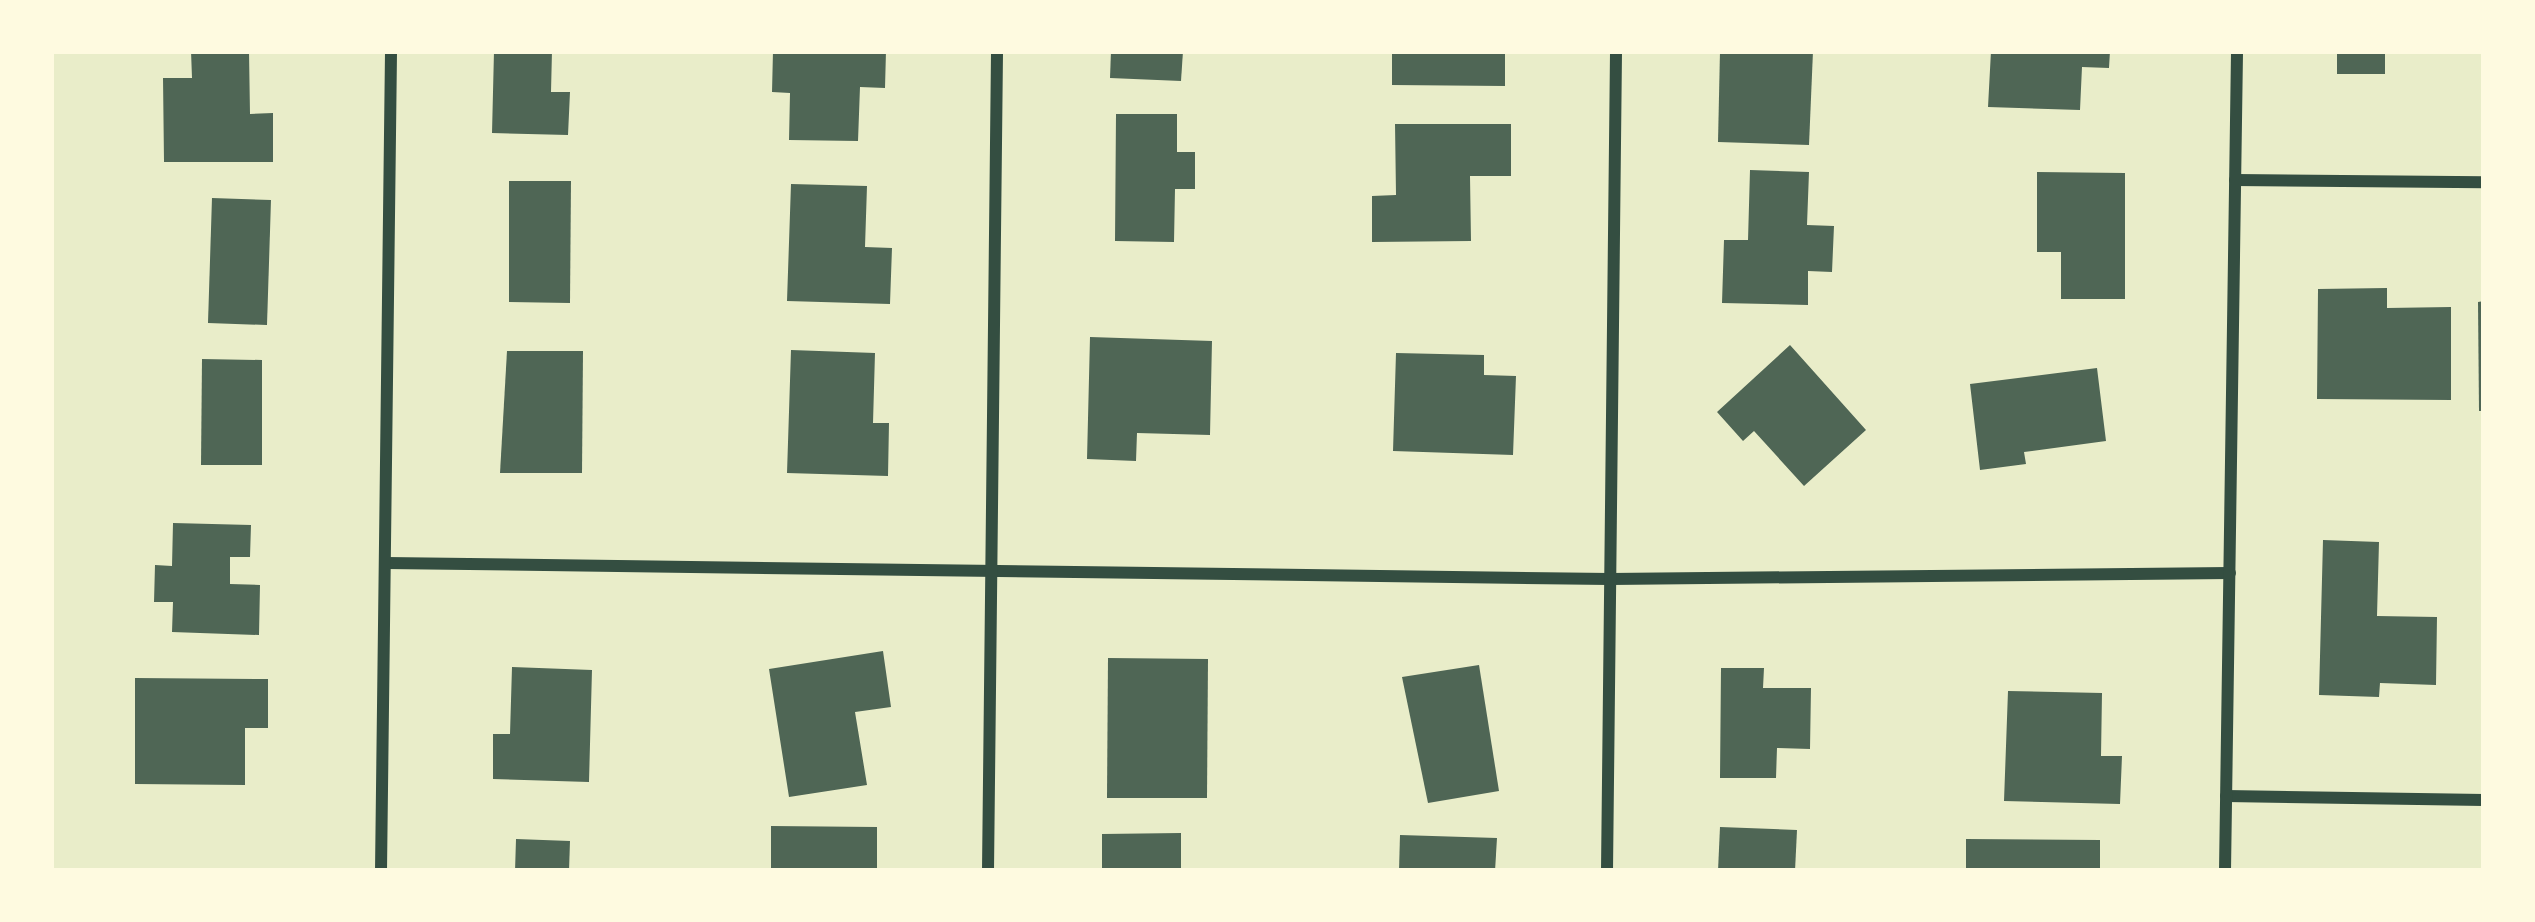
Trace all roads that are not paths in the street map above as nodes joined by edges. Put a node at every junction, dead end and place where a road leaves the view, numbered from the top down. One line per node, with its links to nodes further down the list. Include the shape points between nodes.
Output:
1 (391, 51): 7 (street)
2 (997, 51): 8 (street)
3 (1616, 51): 10 (street)
4 (2237, 51): 5 (street)
5 (2235, 179): 6 (street); 9 (street)
6 (2484, 182)
7 (386, 563): 8 (street); 13 (street)
8 (991, 566): 10 (street); 14 (street)
9 (2230, 573): 10 (street); 11 (street)
10 (1610, 579): 15 (street)
11 (2226, 796): 12 (street); 16 (street)
12 (2484, 800)
13 (381, 871)
14 (988, 871)
15 (1607, 871)
16 (2225, 871)

